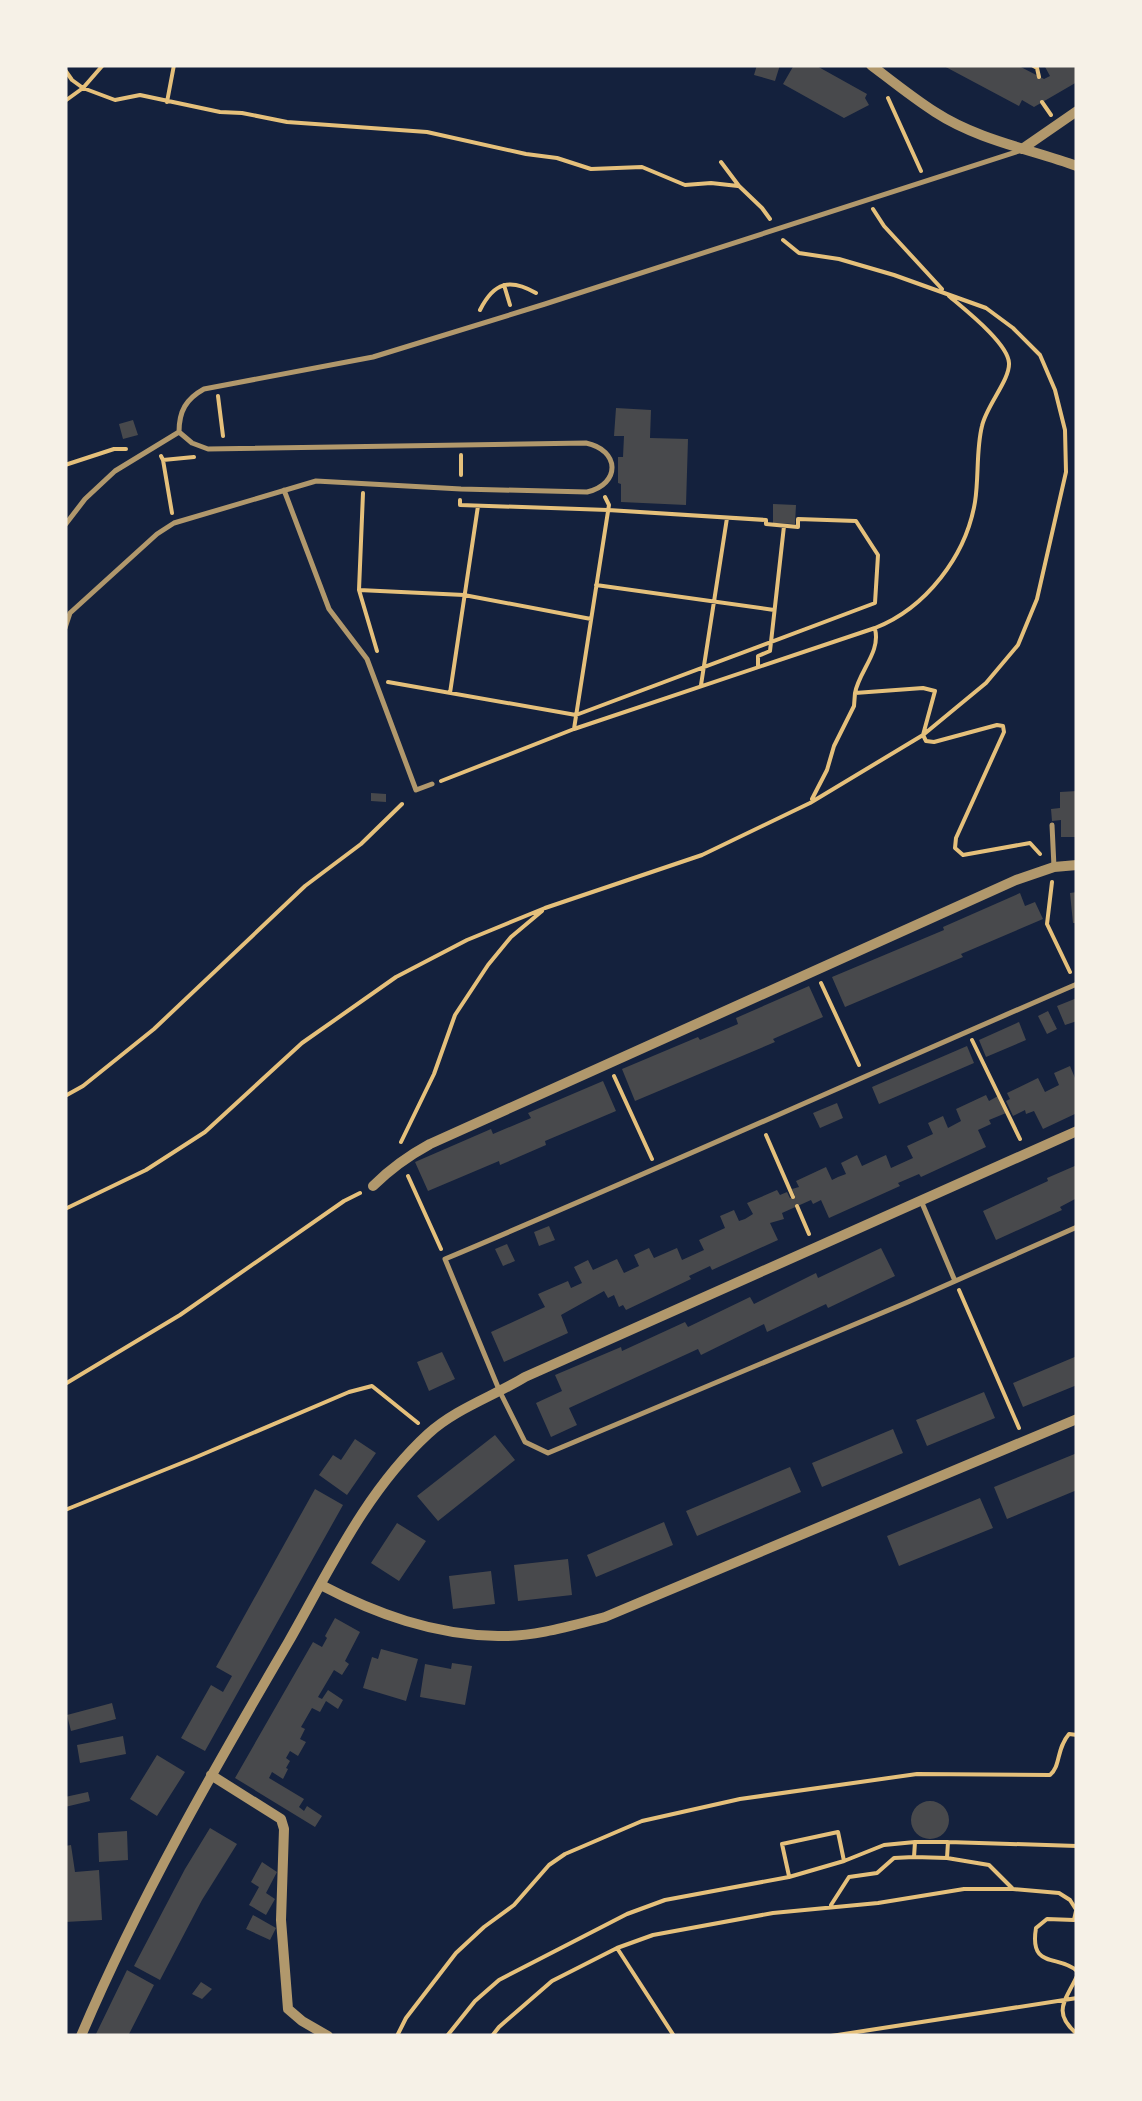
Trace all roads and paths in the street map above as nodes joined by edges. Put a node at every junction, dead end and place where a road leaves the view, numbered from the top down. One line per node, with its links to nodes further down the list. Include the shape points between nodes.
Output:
1 (103, 65): 7 (path)
2 (174, 65): 10 (path)
3 (870, 65): 12 (street, via 936,114)
4 (1032, 65): 6 (path)
5 (65, 70): 7 (path)
6 (1039, 77)
7 (83, 88): 9 (path); 10 (path, via 114,100 140,95)
8 (889, 98): 15 (path)
9 (65, 101)
10 (167, 102): 16 (path, via 287,122 427,132 591,169 642,167 685,185)
11 (1077, 111): 12 (street)
12 (1022, 150): 14 (street); 15 (lane)
13 (721, 162): 16 (path)
14 (1077, 166)
15 (926, 182): 17 (lane)
16 (739, 186): 18 (path)
17 (868, 200): 18 (lane); 20 (path)
18 (776, 228): 20 (path, via 799,254); 21 (lane)
19 (504, 284): 21 (path, via 520,284); 22 (path); 23 (path, via 488,295)
20 (945, 292): 44 (path, via 1003,347 1009,362 982,427 975,503 963,544 919,601); 55 (path, via 986,308 1040,355 1065,430 1066,472 1037,599 1018,645 986,683)
21 (545, 304): 22 (lane)
22 (513, 314): 23 (lane)
23 (480, 324): 24 (lane, via 374,357 204,389 184,406)
24 (179, 432): 25 (lane, via 208,448); 35 (lane, via 115,470)
25 (461, 445): 28 (path); 29 (lane, via 599,446 612,467)
26 (163, 460): 34 (path)
27 (363, 484): 28 (lane); 30 (lane, via 316,481); 38 (path)
28 (461, 489): 29 (lane); 31 (path, via 460,505)
29 (600, 489): 32 (path)
30 (284, 490): 34 (lane); 56 (lane, via 330,609 367,659 416,790)
31 (478, 506): 32 (path); 39 (path)
32 (608, 510): 33 (path); 37 (path)
33 (727, 518): 36 (path); 40 (path)
34 (174, 523): 43 (lane, via 70,613)
35 (65, 525)
36 (784, 526): 41 (path); 45 (path, via 798,527 798,519 856,522 878,554 875,602)
37 (596, 584): 40 (path); 42 (path)
38 (359, 590): 39 (path); 46 (path)
39 (464, 596): 42 (path); 51 (path)
40 (714, 603): 41 (path); 47 (path)
41 (774, 610): 45 (path)
42 (591, 619): 53 (path)
43 (65, 628)
44 (875, 628): 48 (path); 52 (path, via 876,646)
45 (770, 642): 47 (path); 48 (path)
46 (381, 663)
47 (704, 666): 50 (path); 53 (path)
48 (758, 666): 50 (path)
49 (386, 682): 51 (path)
50 (701, 685): 54 (path)
51 (450, 692): 53 (path)
52 (855, 694): 55 (path, via 934,691); 57 (path)
53 (576, 714): 54 (path)
54 (574, 729): 56 (path)
55 (922, 735): 57 (path); 61 (path, via 934,742 1003,726 955,848 964,855 1030,843)
56 (432, 784)
57 (810, 803): 62 (path, via 702,855)
58 (402, 804): 68 (path, via 154,1029)
59 (1052, 825): 61 (lane)
60 (1077, 864): 61 (street)
61 (1054, 867): 63 (street); 64 (path, via 1047,924)
62 (546, 908): 72 (path, via 488,964 455,1014 400,1144); 78 (path, via 396,976 302,1043 205,1132)
63 (815, 969): 66 (street); 67 (path)
64 (1076, 984): 65 (lane)
65 (968, 1031): 67 (lane); 71 (path)
66 (608, 1063): 72 (street); 73 (path)
67 (864, 1075): 69 (lane)
68 (65, 1096)
69 (760, 1121): 73 (lane); 75 (path)
70 (1077, 1131): 71 (street)
71 (1027, 1153): 76 (street)
72 (404, 1159): 74 (street); 81 (path)
73 (656, 1170): 81 (lane)
74 (374, 1186): 83 (path)
75 (793, 1197)
76 (920, 1201): 80 (street); 82 (lane)
77 (797, 1206): 80 (path)
78 (65, 1209)
79 (1077, 1227): 82 (lane)
80 (815, 1247): 84 (street)
81 (445, 1259): 84 (lane)
82 (955, 1281): 84 (lane, via 548,1453 526,1442); 87 (path)
83 (65, 1384)
84 (500, 1392): 86 (street)
85 (1077, 1420): 87 (street)
86 (430, 1432): 88 (path, via 372,1386); 89 (street, via 380,1487)
87 (1024, 1441): 89 (street, via 604,1617 555,1630 447,1632 354,1603)
88 (65, 1510)
89 (321, 1585): 91 (street)
90 (1077, 1735): 109 (path, via 1061,1743 1050,1775 917,1774 740,1799 642,1821 565,1854 456,1954)
91 (211, 1775): 107 (street); 108 (street, via 281,1819 288,2008)
92 (915, 1842): 93 (path); 95 (path); 97 (path)
93 (948, 1842): 94 (path); 96 (path)
94 (1077, 1846)
95 (914, 1856): 96 (path); 100 (path, via 849,1877)
96 (947, 1858): 99 (path, via 989,1866)
97 (844, 1861): 98 (path); 98 (path, via 838,1832 782,1844)
98 (789, 1877): 110 (path, via 665,1900 627,1914 498,1980)
99 (1013, 1888): 100 (path); 101 (path, via 1059,1893)
100 (830, 1907): 102 (path, via 652,1935)
101 (1076, 1910): 103 (path, via 1074,1920 1047,1920 1036,1928 1034,1942 1051,1962 1072,1965)
102 (617, 1948): 111 (path, via 552,1981); 112 (path)
103 (1077, 1973): 105 (path)
104 (1077, 1998): 105 (path)
105 (1063, 2000): 106 (path, via 1063,2018); 113 (path)
106 (1077, 2034)
107 (81, 2036)
108 (328, 2036)
109 (397, 2036)
110 (447, 2036)
111 (492, 2036)
112 (674, 2036)
113 (832, 2036)

